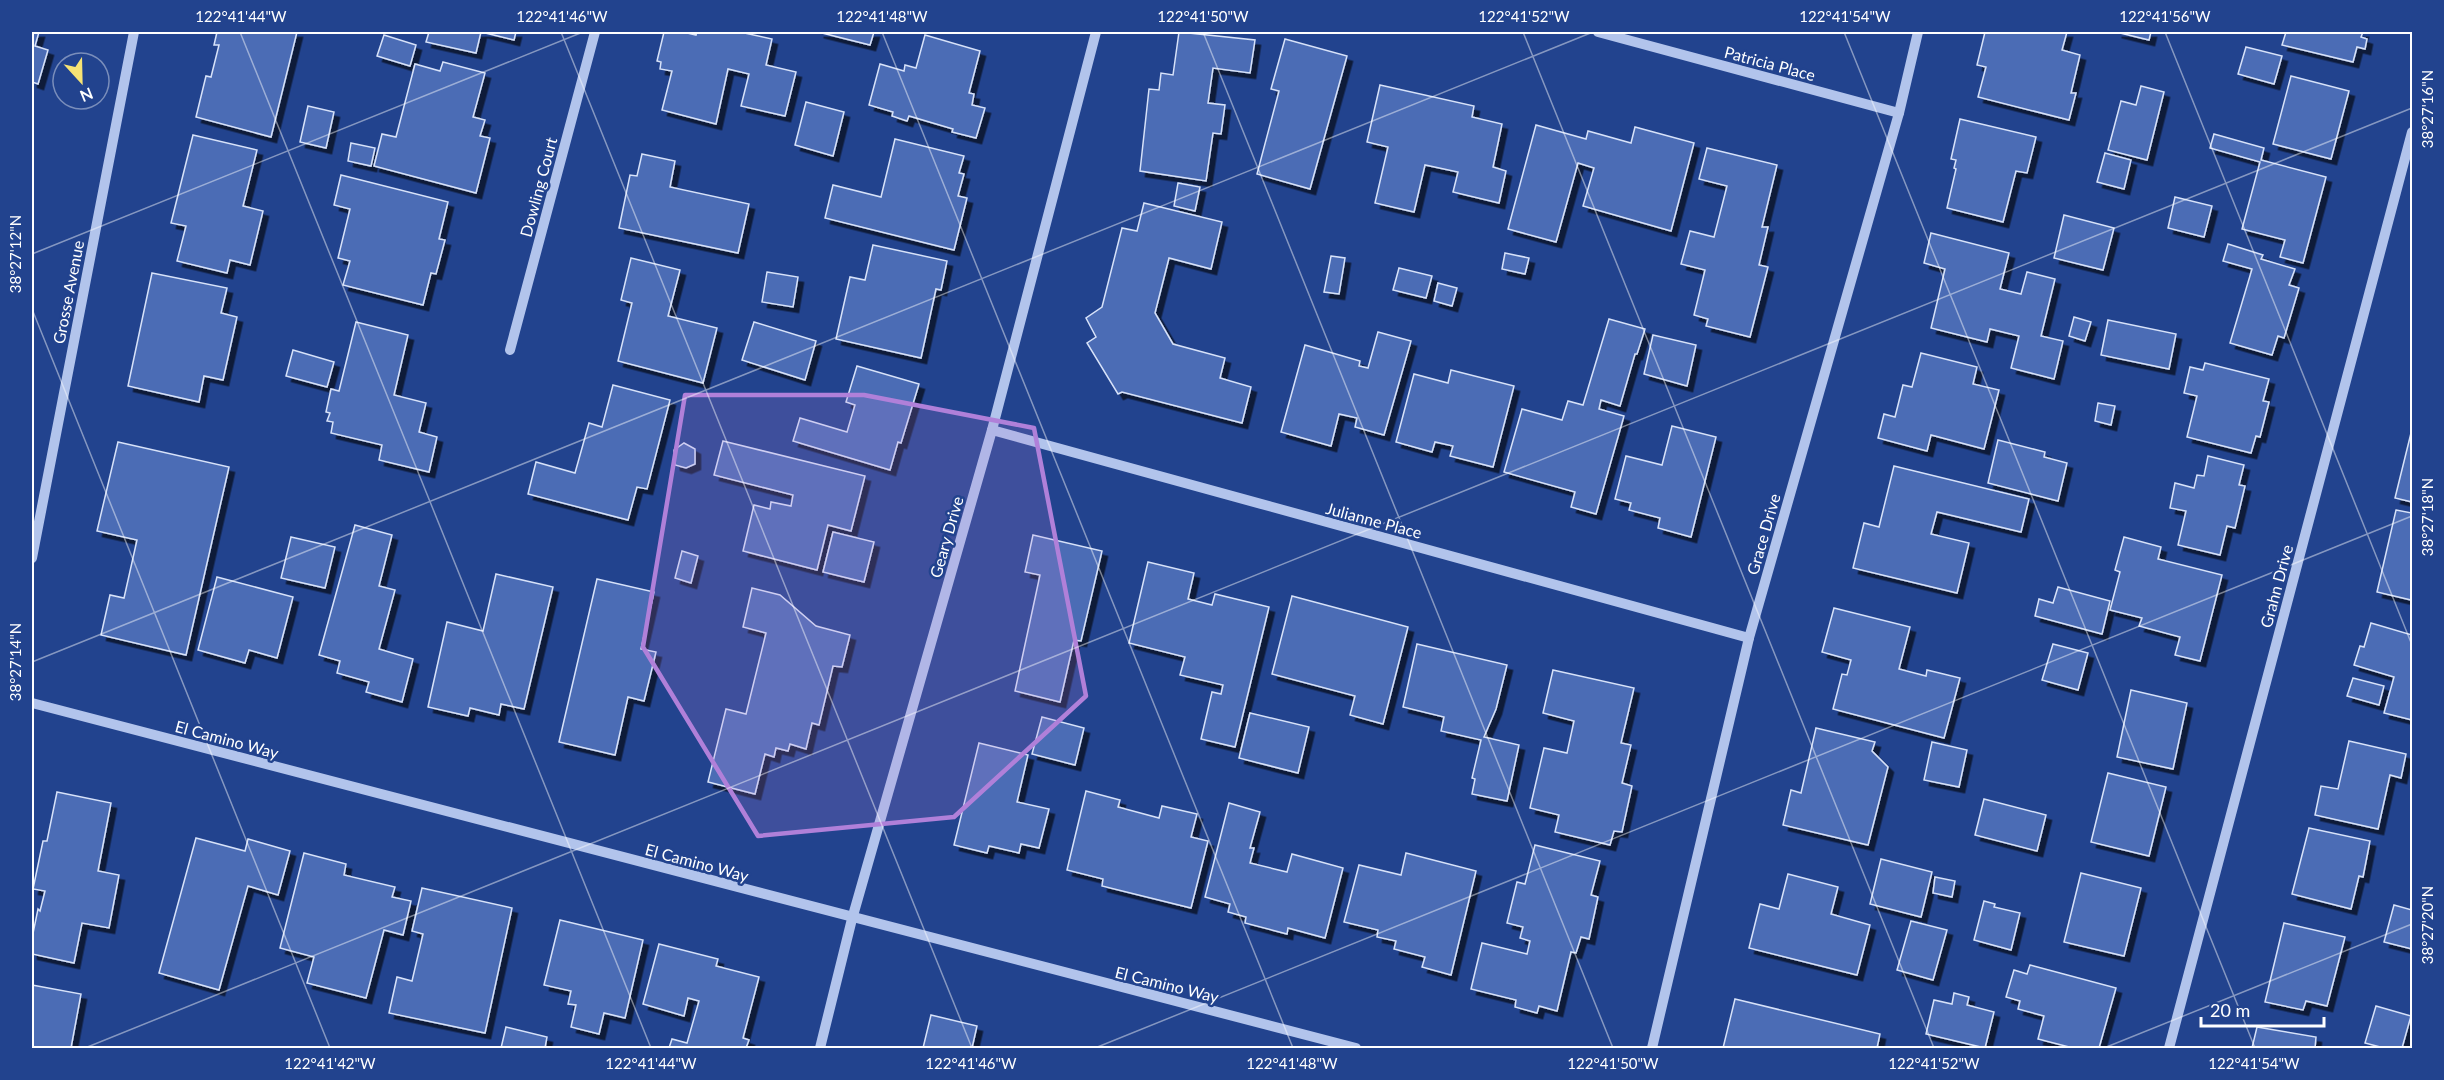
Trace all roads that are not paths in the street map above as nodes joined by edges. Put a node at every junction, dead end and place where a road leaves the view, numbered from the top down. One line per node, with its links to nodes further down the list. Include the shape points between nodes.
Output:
1 (134, 32): 10 (street, Grosse Avenue)
2 (595, 32): 8 (street, Dowling Court)
3 (1096, 32): 9 (street, Geary Drive)
4 (1599, 32): 6 (street, Patricia Place)
5 (1918, 32): 6 (street, Grace Drive)
6 (1899, 113): 11 (street, Grace Drive)
7 (2412, 137): 17 (street, Grahn Drive)
8 (510, 350)
9 (992, 430): 11 (street, Julianne Place); 13 (street, Geary Drive)
10 (32, 558)
11 (1749, 638): 16 (street, Grace Drive)
12 (32, 703): 13 (street, El Camino Way)
13 (852, 919): 14 (street, Geary Drive); 15 (street, El Camino Way)
14 (820, 1048)
15 (1356, 1048)
16 (1652, 1048)
17 (2169, 1048)

